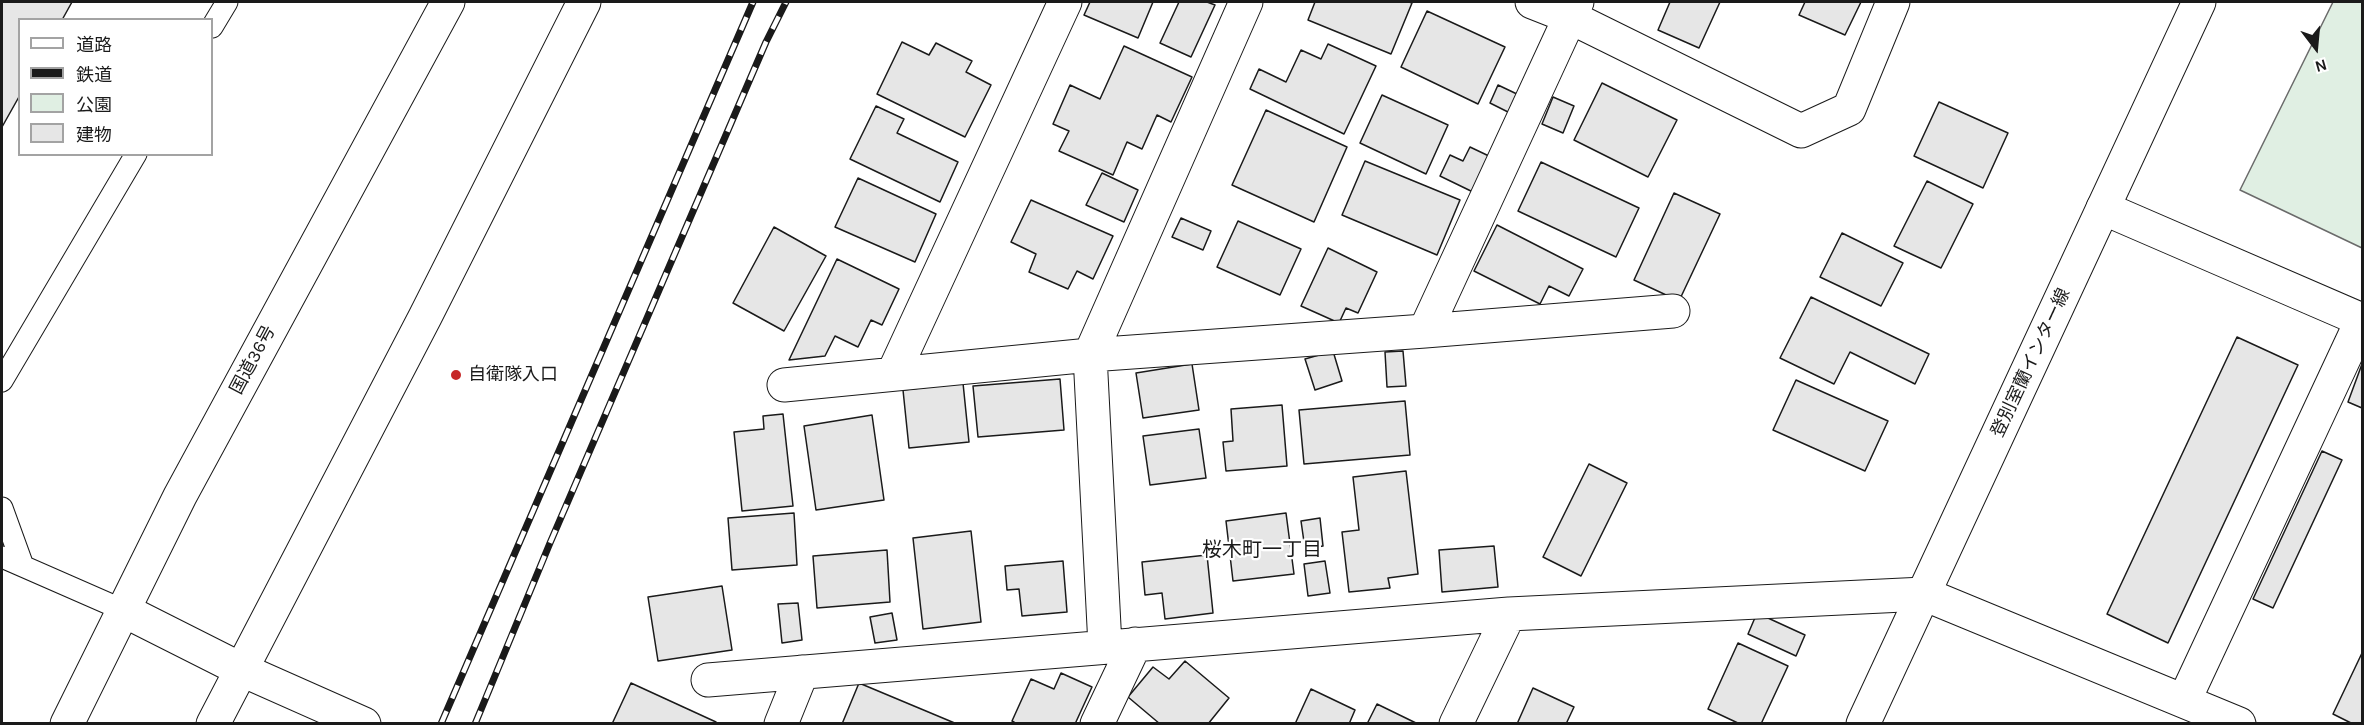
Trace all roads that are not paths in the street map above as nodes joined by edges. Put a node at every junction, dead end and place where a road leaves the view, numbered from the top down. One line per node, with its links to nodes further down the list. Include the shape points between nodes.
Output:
1 (227, 2): 10 (lane)
2 (448, 2): 24 (main road, 国道36号, via 180,496)
3 (584, 2): 27 (main road)
4 (1065, 2): 17 (main road)
5 (1246, 2): 16 (main road)
6 (1532, 2): 9 (main road)
7 (1893, 2): 9 (main road, via 1849,109 1801,131)
8 (2199, 2): 12 (main road, 登別室蘭インター線)
9 (1573, 9): 15 (main road)
10 (213, 25)
11 (135, 156): 18 (lane)
12 (2103, 208): 14 (main road); 23 (main road, 登別室蘭インター線)
13 (1673, 311): 15 (main road)
14 (2362, 320): 30 (main road)
15 (1425, 332): 16 (main road)
16 (1090, 355): 17 (main road); 26 (main road)
17 (893, 374): 19 (main road)
18 (2, 381)
19 (784, 385)
20 (2, 508): 22 (lane)
21 (2, 557): 22 (lane)
22 (23, 566): 24 (lane)
23 (1924, 594): 25 (main road); 30 (main road); 37 (main road, 登別室蘭インター線)
24 (123, 610): 27 (main road); 31 (main road, 国道36号)
25 (1509, 614): 26 (main road); 36 (main road)
26 (1120, 645): 28 (main road); 35 (main road)
27 (240, 669): 32 (main road); 33 (main road)
28 (802, 672): 29 (main road); 34 (main road)
29 (708, 680)
30 (2184, 701): 38 (main road)
31 (67, 723)
32 (213, 723)
33 (364, 723)
34 (781, 723)
35 (1097, 723)
36 (1456, 723)
37 (1863, 723)
38 (2239, 723)

